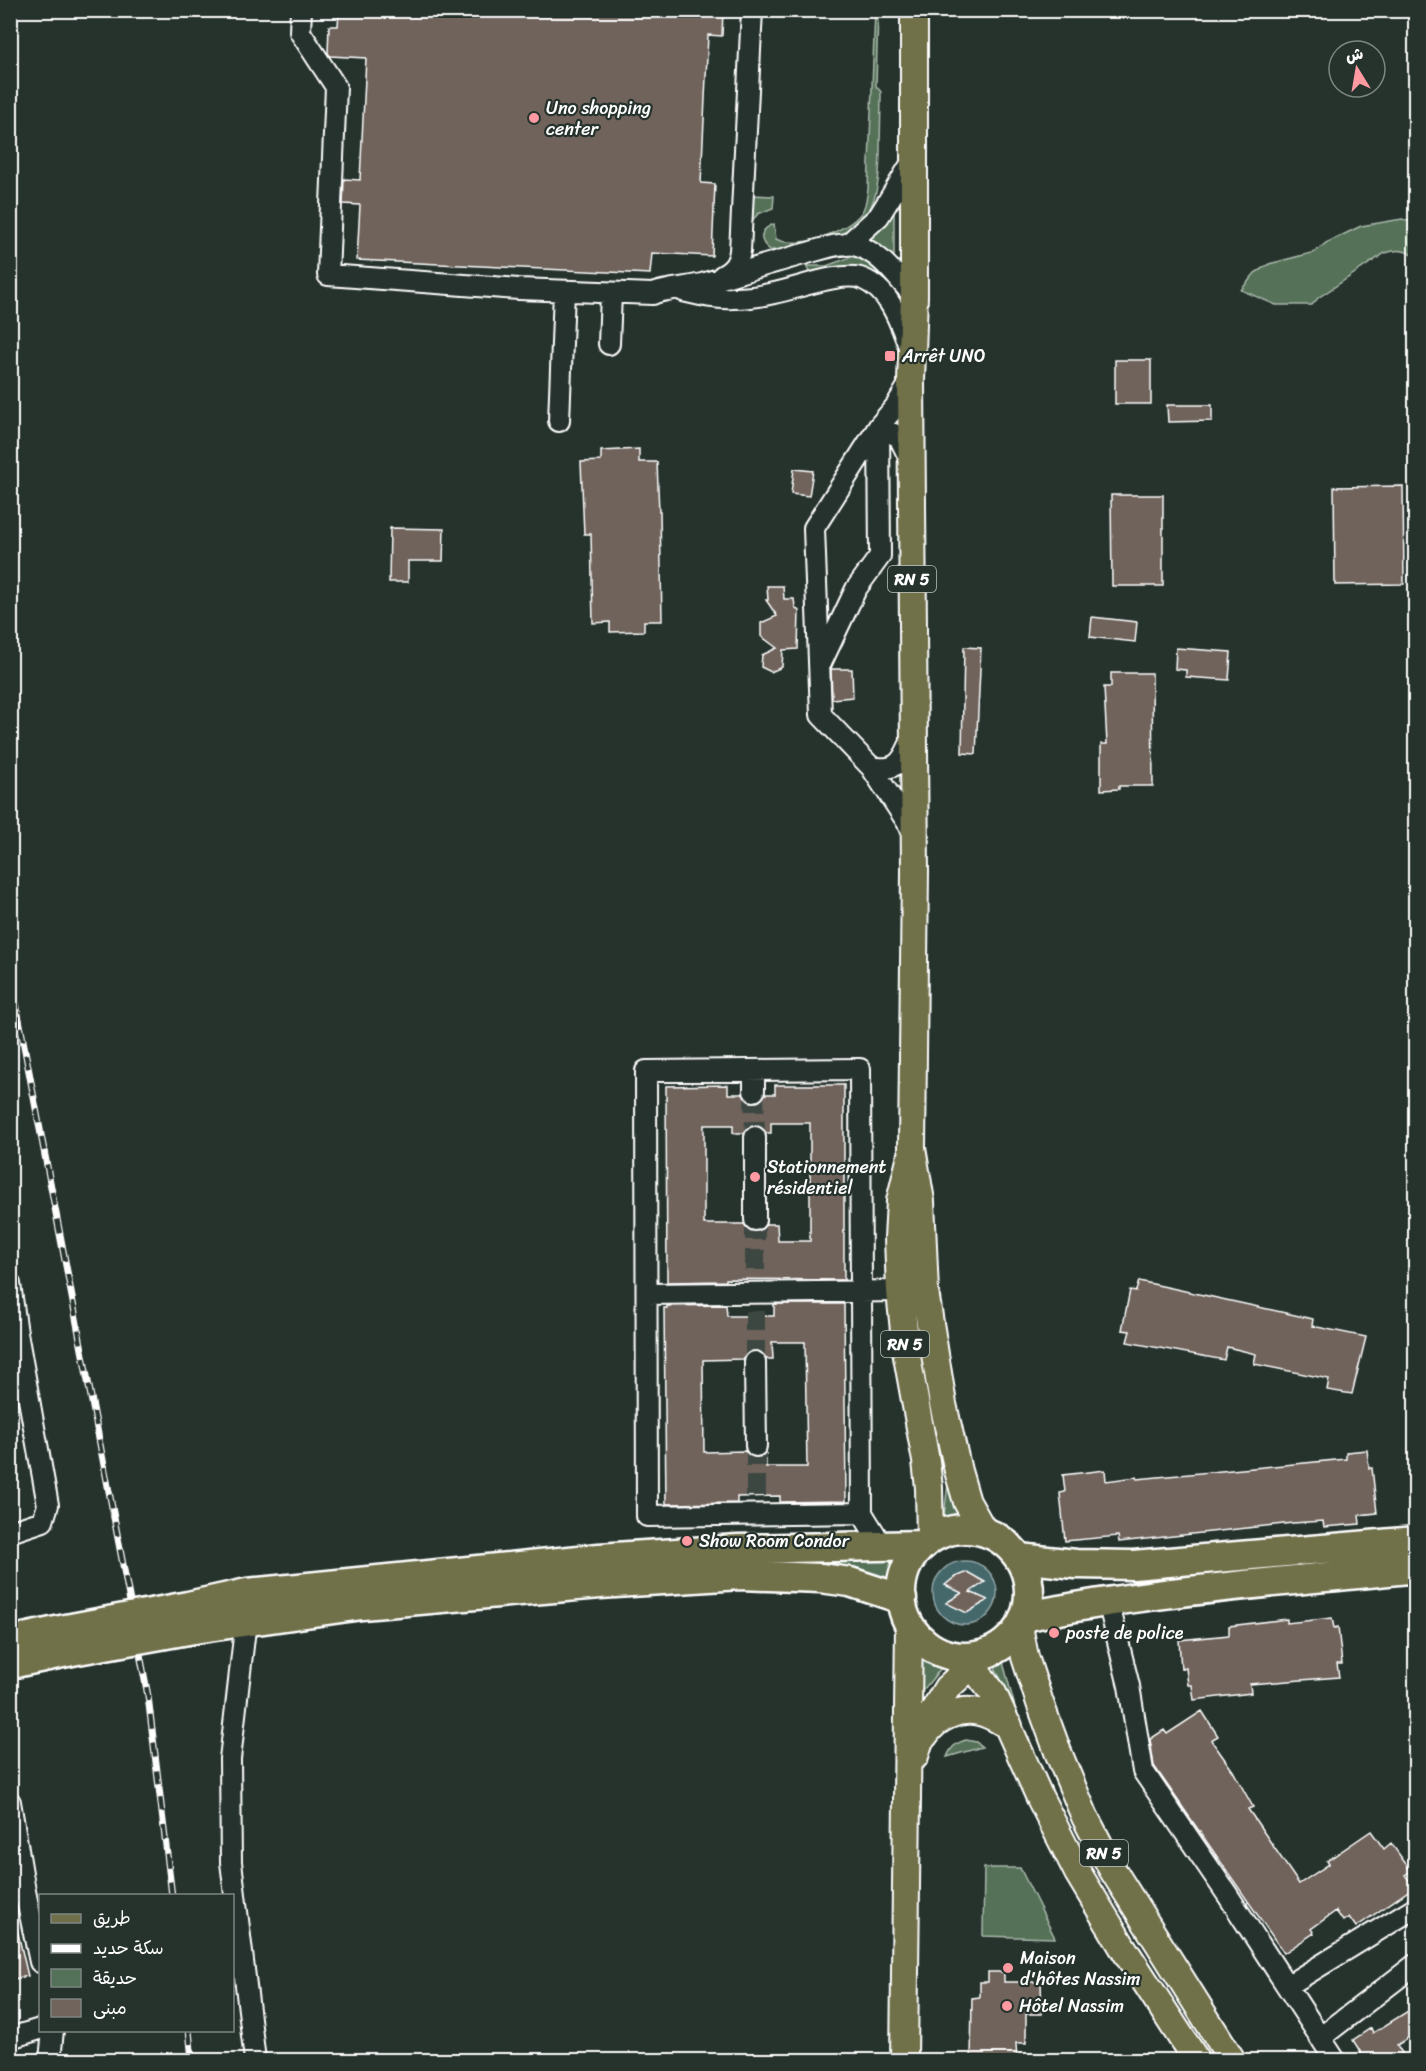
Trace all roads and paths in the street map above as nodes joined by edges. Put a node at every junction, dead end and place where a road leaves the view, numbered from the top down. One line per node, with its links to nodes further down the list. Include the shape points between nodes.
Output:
1 (301, 10): 11 (street, via 300,32 336,87 328,275)
2 (752, 10): 5 (street)
3 (914, 10): 4 (main road, RN 5)
4 (914, 159): 6 (street, via 879,216); 13 (main road, RN 5)
5 (740, 232): 7 (street, via 751,253 761,260); 9 (street, via 738,260 733,269)
6 (847, 244): 7 (street); 13 (street, via 879,259)
7 (773, 261): 8 (street)
8 (746, 270): 9 (street); 14 (street, via 744,286)
9 (717, 279): 10 (street)
10 (677, 290): 12 (street); 14 (street)
11 (564, 291): 12 (street); 18 (street)
12 (611, 294): 15 (street)
13 (914, 296): 16 (main road, RN 5)
14 (725, 298): 16 (street, via 771,294 843,277 861,278 886,297)
15 (609, 344)
16 (912, 351): 17 (main road, RN 5)
17 (911, 381): 19 (street); 20 (main road, RN 5)
18 (559, 421)
19 (879, 426): 20 (street, via 899,437); 21 (street, via 880,556 856,589); 21 (street, via 814,528)
20 (911, 463): 22 (main road, RN 5)
21 (819, 669): 23 (street, via 821,715)
22 (914, 734): 23 (street, via 904,757 895,766 884,770); 24 (main road, RN 5)
23 (871, 768): 24 (street)
24 (915, 834): 28 (main road, RN 5)
25 (754, 1070): 26 (street); 32 (street, via 860,1069); 33 (street, via 646,1071)
26 (754, 1091)
27 (755, 1137): 29 (street)
28 (912, 1148): 31 (main road, RN 5, via 900,1201); 39 (main road, RN 5, via 921,1201 925,1292 943,1404 967,1502)
29 (755, 1220)
30 (10, 1284): 34 (street)
31 (900, 1291): 32 (street); 41 (main road, RN 5, via 929,1488)
32 (861, 1292): 33 (street); 37 (street)
33 (646, 1294): 37 (street, via 647,1516 756,1507)
34 (14, 1334): 38 (street, via 48,1505 43,1521)
35 (755, 1362): 36 (street)
36 (756, 1446)
37 (866, 1526): 41 (highway); 45 (highway, via 738,1549 599,1558)
38 (10, 1532)
39 (984, 1532): 41 (highway, via 946,1532); 42 (highway, via 1004,1542)
40 (1416, 1541): 42 (highway, via 1133,1565)
41 (926, 1542): 46 (highway, via 906,1570 902,1584)
42 (1019, 1558): 47 (highway, via 1029,1587)
43 (1416, 1569): 44 (highway)
44 (1108, 1601): 47 (highway); 60 (street, via 1129,1686 1143,1771)
45 (247, 1607): 46 (highway, via 362,1605 741,1575 850,1582); 48 (highway, bridge); 66 (street, via 231,1759 231,1862)
46 (905, 1611): 50 (highway, via 926,1643); 54 (main road)
47 (1022, 1621): 50 (highway, via 1011,1638); 69 (main road, RN 5, via 1025,1657 1085,1817 1112,1869)
48 (69, 1640): 49 (highway); 51 (highway)
49 (10, 1641)
50 (969, 1658): 52 (main road, RN 5); 53 (main road, via 924,1727)
51 (10, 1664)
52 (1009, 1726): 53 (main road, via 978,1712 952,1714 928,1731); 68 (main road, RN 5, via 1078,1873)
53 (916, 1751): 54 (main road)
54 (907, 1797): 67 (main road)
55 (10, 1802): 56 (street)
56 (18, 1892): 58 (street)
57 (1416, 1907): 60 (street)
58 (39, 1959)
59 (1416, 1964): 64 (street)
60 (1287, 1986): 64 (street)
61 (39, 2030): 63 (street)
62 (53, 2032): 65 (street)
63 (10, 2038)
64 (1320, 2038): 70 (street)
65 (50, 2061)
66 (255, 2061)
67 (904, 2061)
68 (1196, 2061)
69 (1232, 2061)
70 (1335, 2061)

